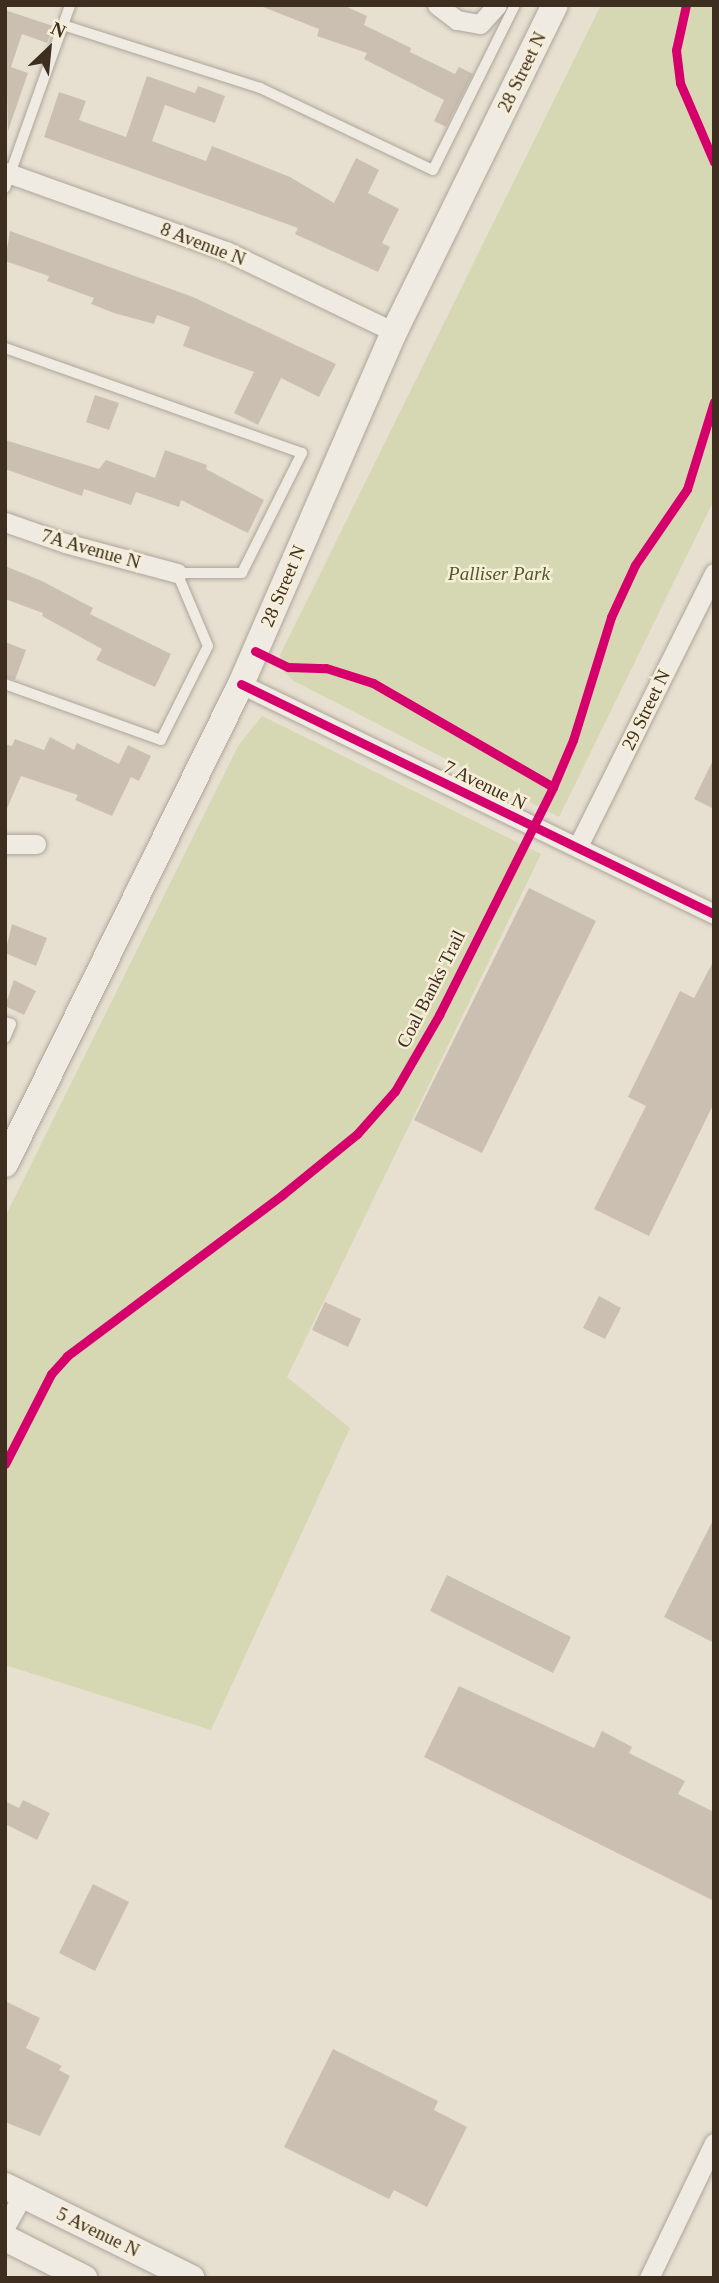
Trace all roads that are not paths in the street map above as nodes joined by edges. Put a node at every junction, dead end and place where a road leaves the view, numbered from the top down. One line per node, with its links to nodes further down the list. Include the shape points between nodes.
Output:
1 (70, 5): 6 (lane)
2 (438, 5): 3 (street, via 457,20 480,24)
3 (497, 5)
4 (515, 5): 6 (lane, via 433,170 260,88)
5 (555, 5): 8 (main road, 28 Street N)
6 (63, 25): 7 (lane)
7 (7, 178): 8 (street, 8 Avenue N, via 226,251)
8 (394, 332): 14 (main road, 28 Street N)
9 (5, 348): 11 (lane, via 302,453 242,573)
10 (5, 522): 11 (street, 7A Avenue N)
11 (177, 573): 13 (lane, via 208,646 161,740)
12 (714, 573): 17 (street, 29 Street N)
13 (5, 684)
14 (242, 684): 17 (street, 7 Avenue N); 21 (main road, 28 Street N)
15 (5, 844): 16 (street)
16 (36, 844)
17 (578, 846): 18 (street, 7 Avenue N)
18 (714, 914)
19 (5, 1022): 20 (lane, via 11,1024)
20 (5, 1038)
21 (5, 1164)
22 (714, 2143): 28 (street)
23 (14, 2191): 24 (street); 27 (main road, 5 Avenue N)
24 (5, 2227)
25 (5, 2238): 26 (main road)
26 (84, 2278)
27 (191, 2278)
28 (649, 2278)

